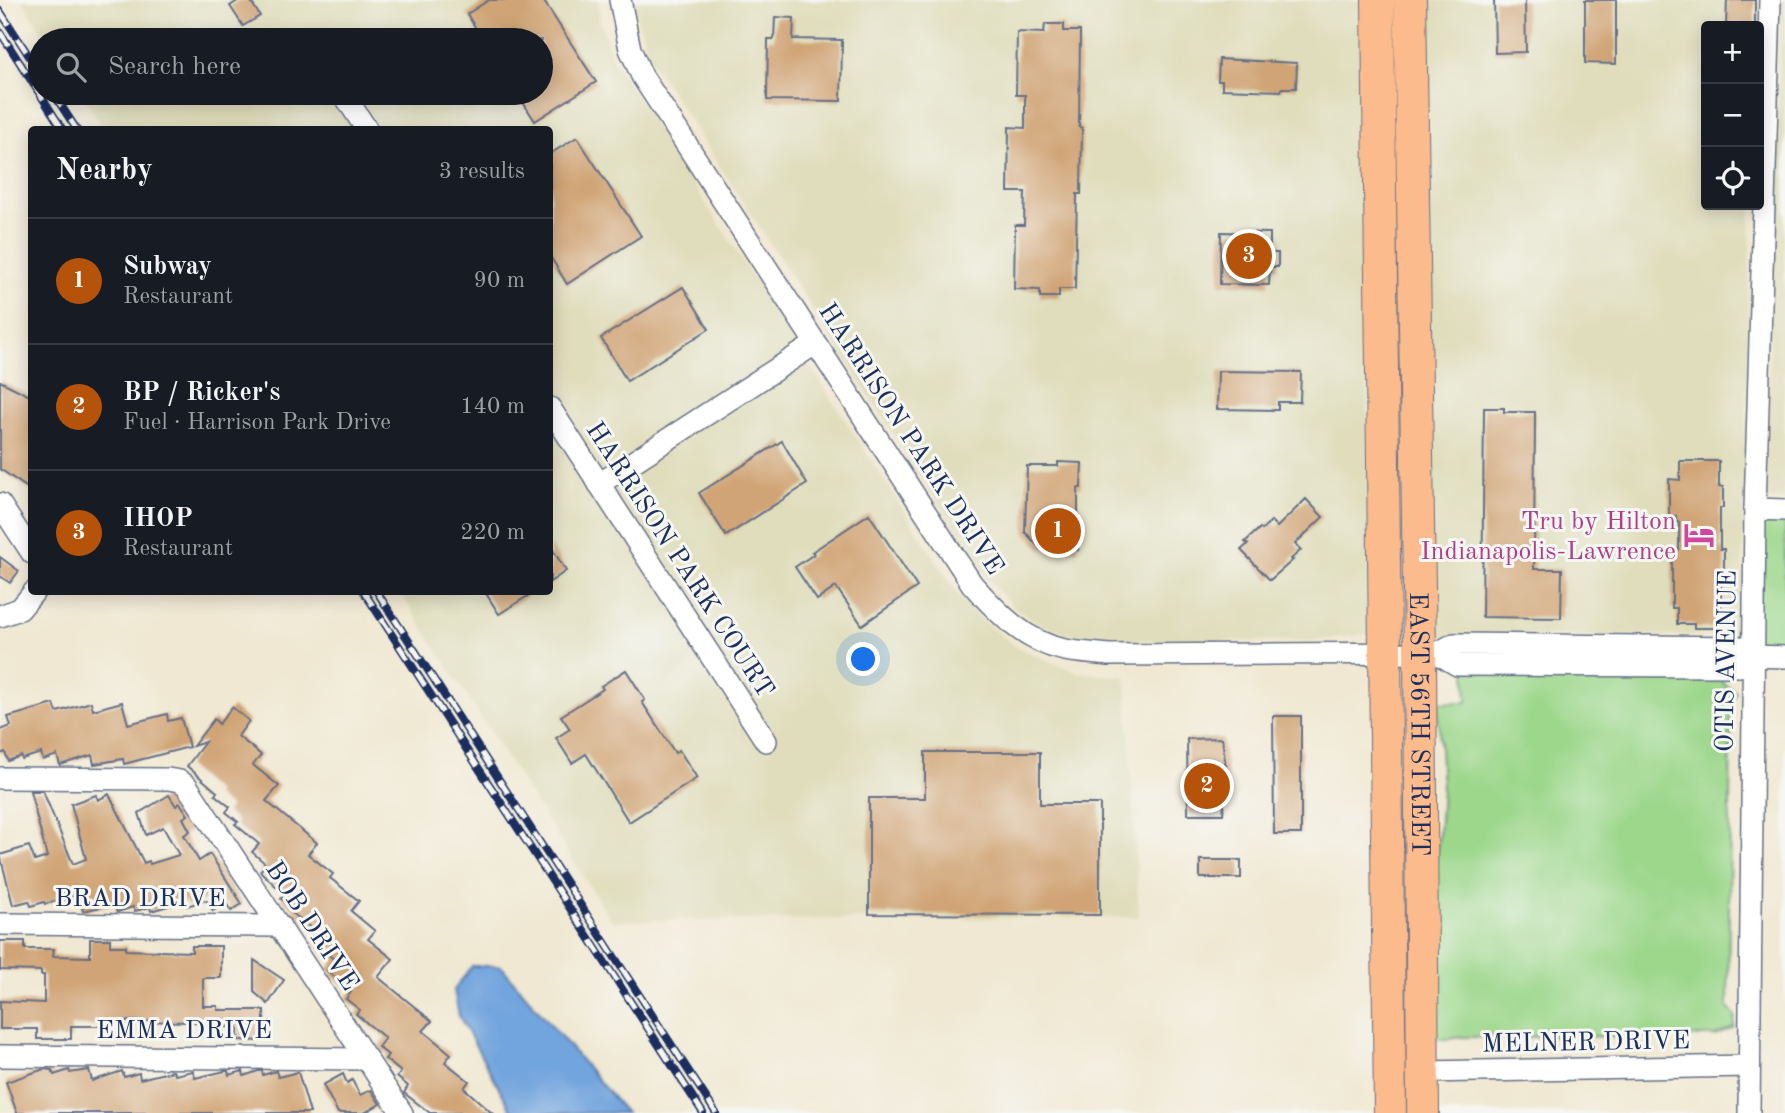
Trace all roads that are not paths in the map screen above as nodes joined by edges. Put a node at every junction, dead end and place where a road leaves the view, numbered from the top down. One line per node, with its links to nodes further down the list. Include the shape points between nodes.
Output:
1 (620, 0): 11 (street, HARRISON PARK DRIVE, via 630,49 642,76)
2 (1378, 0): 9 (main road, EAST 56TH STREET)
3 (1384, 0): 6 (main road, via 1393,20 1395,80)
4 (1410, 0): 6 (main road, EAST 56TH STREET)
5 (1770, 0): 15 (street, OTIS AVENUE)
6 (1411, 88): 10 (main road, EAST 56TH STREET)
7 (352, 105): 8 (street)
8 (365, 126)
9 (1379, 159): 10 (main road, via 1394,169 1398,248 1403,273); 20 (main road, EAST 56TH STREET)
10 (1414, 288): 20 (main road, EAST 56TH STREET)
11 (815, 344): 13 (street); 20 (street, HARRISON PARK DRIVE, via 972,584 1020,631 1062,649 1109,655)
12 (553, 413): 13 (street, HARRISON PARK COURT)
13 (599, 484): 23 (street, HARRISON PARK COURT)
14 (0, 504): 17 (street)
15 (1755, 509): 16 (street); 21 (street, OTIS AVENUE)
16 (1785, 510)
17 (28, 547)
18 (32, 595): 19 (street, via 20,609)
19 (0, 616)
20 (1412, 653): 21 (street, via 1458,665 1740,666); 25 (main road, EAST 56TH STREET); 31 (main road, EAST 56TH STREET)
21 (1753, 656): 22 (street); 30 (street, OTIS AVENUE)
22 (1785, 657)
23 (766, 741)
24 (0, 778): 27 (street, BOB DRIVE, via 180,781 191,790)
25 (1388, 873): 31 (main road, via 1402,982 1406,1061); 33 (main road, EAST 56TH STREET)
26 (0, 924): 27 (street, BRAD DRIVE)
27 (280, 926): 29 (street, BOB DRIVE)
28 (0, 1056): 29 (street, EMMA DRIVE)
29 (367, 1059): 32 (street, BOB DRIVE)
30 (1749, 1066): 31 (street, MELNER DRIVE); 35 (street, OTIS AVENUE)
31 (1423, 1072): 34 (main road, EAST 56TH STREET)
32 (402, 1113)
33 (1390, 1113)
34 (1423, 1113)
35 (1749, 1113)

